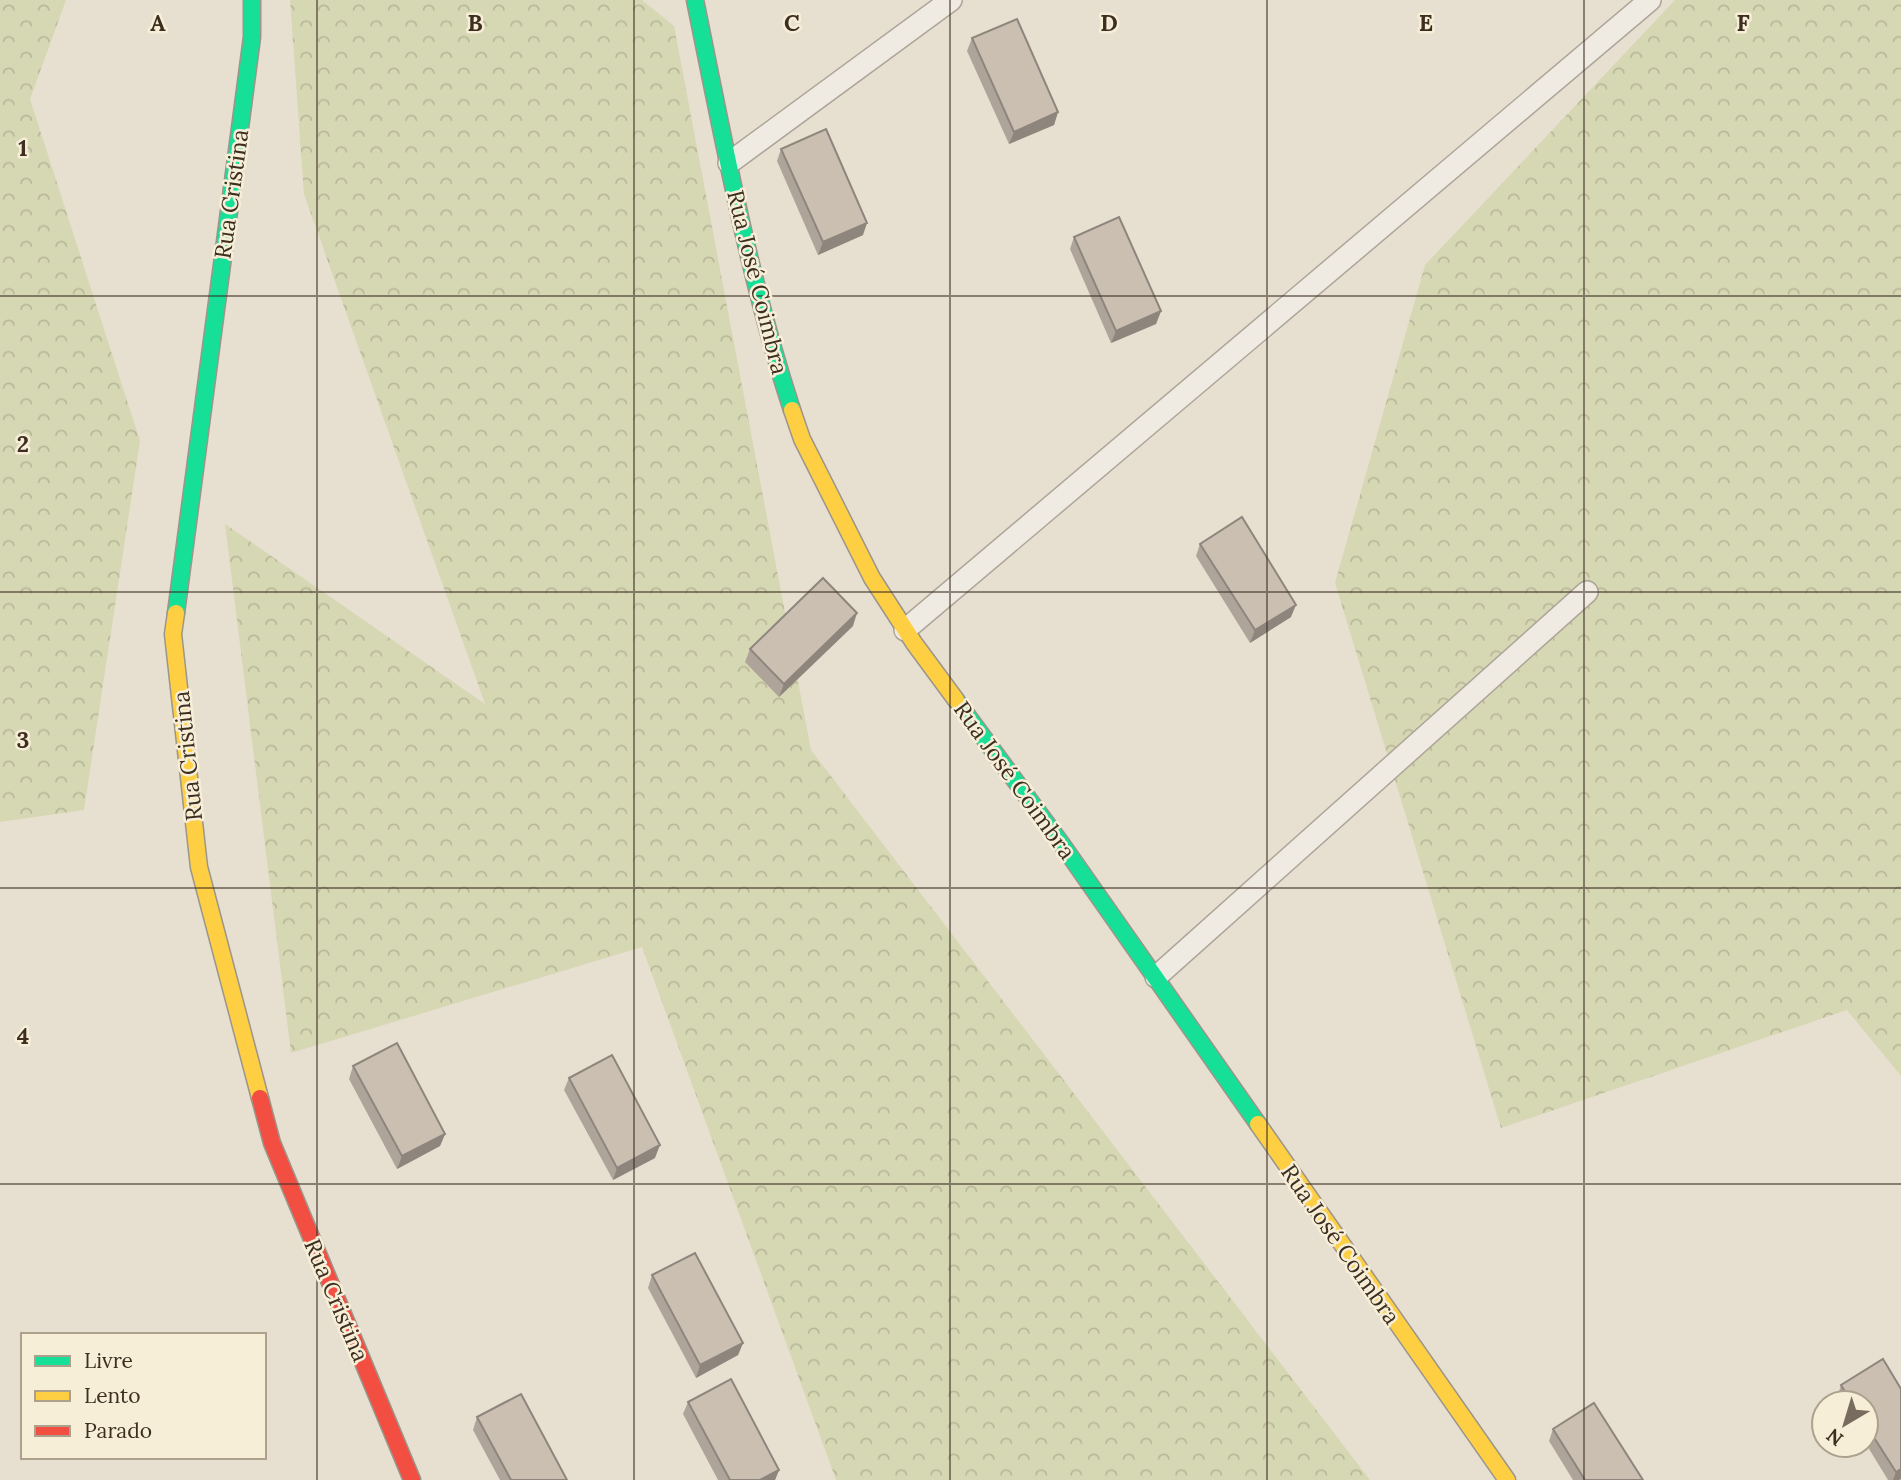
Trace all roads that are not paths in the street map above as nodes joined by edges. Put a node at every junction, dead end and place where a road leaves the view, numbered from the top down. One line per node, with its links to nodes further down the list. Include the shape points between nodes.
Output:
1 (252, 0): 9 (street, Rua Cristina, via 252,37 173,634 199,867 272,1143)
2 (695, 0): 5 (street, Rua José Coimbra)
3 (951, 0): 5 (lane)
4 (1650, 0): 7 (lane)
5 (729, 163): 7 (street, Rua José Coimbra, via 741,225 802,439 872,578)
6 (1587, 592): 8 (lane)
7 (905, 630): 8 (street, Rua José Coimbra)
8 (1156, 977): 10 (street, Rua José Coimbra)
9 (412, 1480)
10 (1507, 1480)

